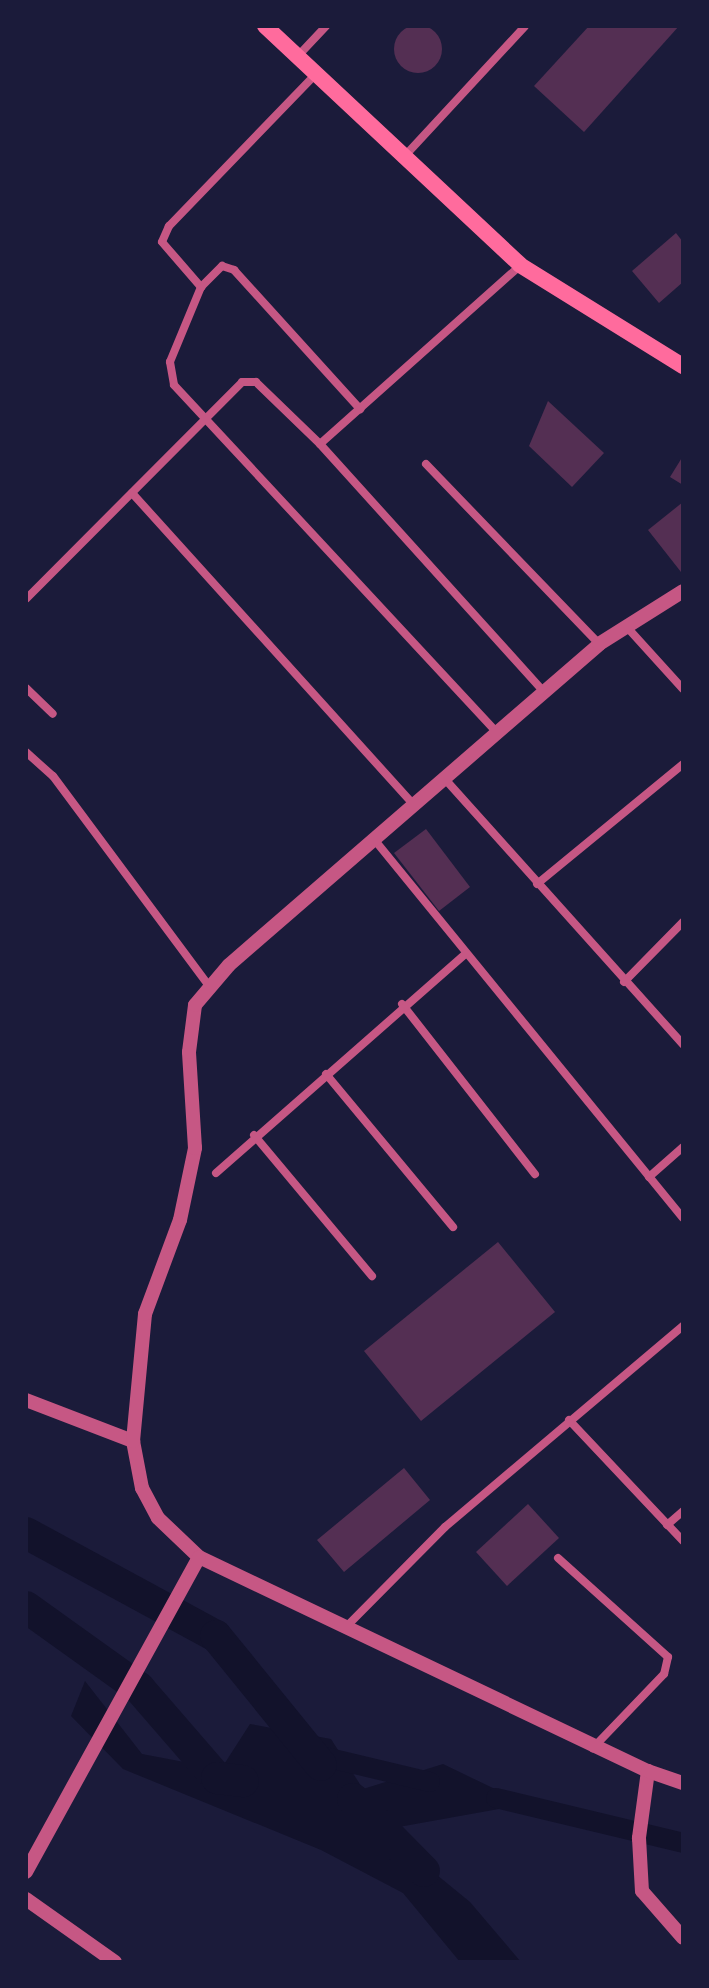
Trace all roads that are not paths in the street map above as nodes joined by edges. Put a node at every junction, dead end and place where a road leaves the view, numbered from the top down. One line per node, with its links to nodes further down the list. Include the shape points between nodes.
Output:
1 (265, 26): 4 (main road)
2 (326, 26): 4 (street)
3 (525, 26): 6 (street)
4 (295, 58): 5 (main road)
5 (312, 78): 6 (main road); 8 (street, via 165,234 165,249)
6 (401, 159): 7 (main road)
7 (520, 265): 9 (main road); 10 (street)
8 (201, 287): 10 (street, via 222,266 234,270); 11 (street, via 169,375)
9 (683, 366)
10 (360, 409): 12 (street)
11 (204, 420): 12 (street, via 249,380); 14 (street); 23 (street)
12 (320, 444): 21 (street)
13 (426, 464): 18 (street)
14 (132, 493): 16 (street); 27 (street)
15 (683, 591): 17 (street)
16 (26, 599)
17 (625, 625): 18 (street); 20 (street)
18 (599, 644): 21 (street)
19 (26, 688): 22 (street)
20 (683, 689)
21 (544, 693): 23 (street)
22 (53, 714)
23 (496, 732): 26 (street)
24 (26, 752): 33 (street, via 53,776)
25 (683, 764): 29 (street)
26 (444, 778): 27 (street); 29 (street)
27 (413, 804): 28 (street)
28 (373, 838): 31 (street); 33 (street)
29 (537, 884): 32 (street)
30 (681, 927): 32 (street)
31 (466, 953): 34 (street); 41 (street)
32 (624, 982): 35 (street)
33 (208, 985): 48 (street, via 190,1028 190,1179 145,1314)
34 (402, 1004): 36 (street); 40 (street)
35 (683, 1044)
36 (326, 1074): 37 (street); 43 (street)
37 (254, 1135): 39 (street); 44 (street)
38 (683, 1147): 41 (street)
39 (216, 1173)
40 (535, 1174)
41 (649, 1177): 42 (street)
42 (683, 1218)
43 (453, 1227)
44 (372, 1276)
45 (683, 1326): 47 (street)
46 (26, 1400): 48 (street)
47 (569, 1420): 50 (street); 54 (street, via 410,1559)
48 (133, 1441): 52 (street, via 142,1488 158,1518)
49 (683, 1511): 50 (street)
50 (667, 1525): 51 (street)
51 (683, 1541)
52 (199, 1557): 54 (street); 58 (street, via 188,1586 72,1782)
53 (558, 1558): 55 (street, via 668,1657 664,1674)
54 (345, 1628): 55 (street)
55 (592, 1748): 56 (street)
56 (648, 1771): 57 (street); 60 (street, via 639,1838 642,1891)
57 (683, 1783)
58 (26, 1872)
59 (27, 1903): 61 (street)
60 (683, 1938)
61 (115, 1962)

